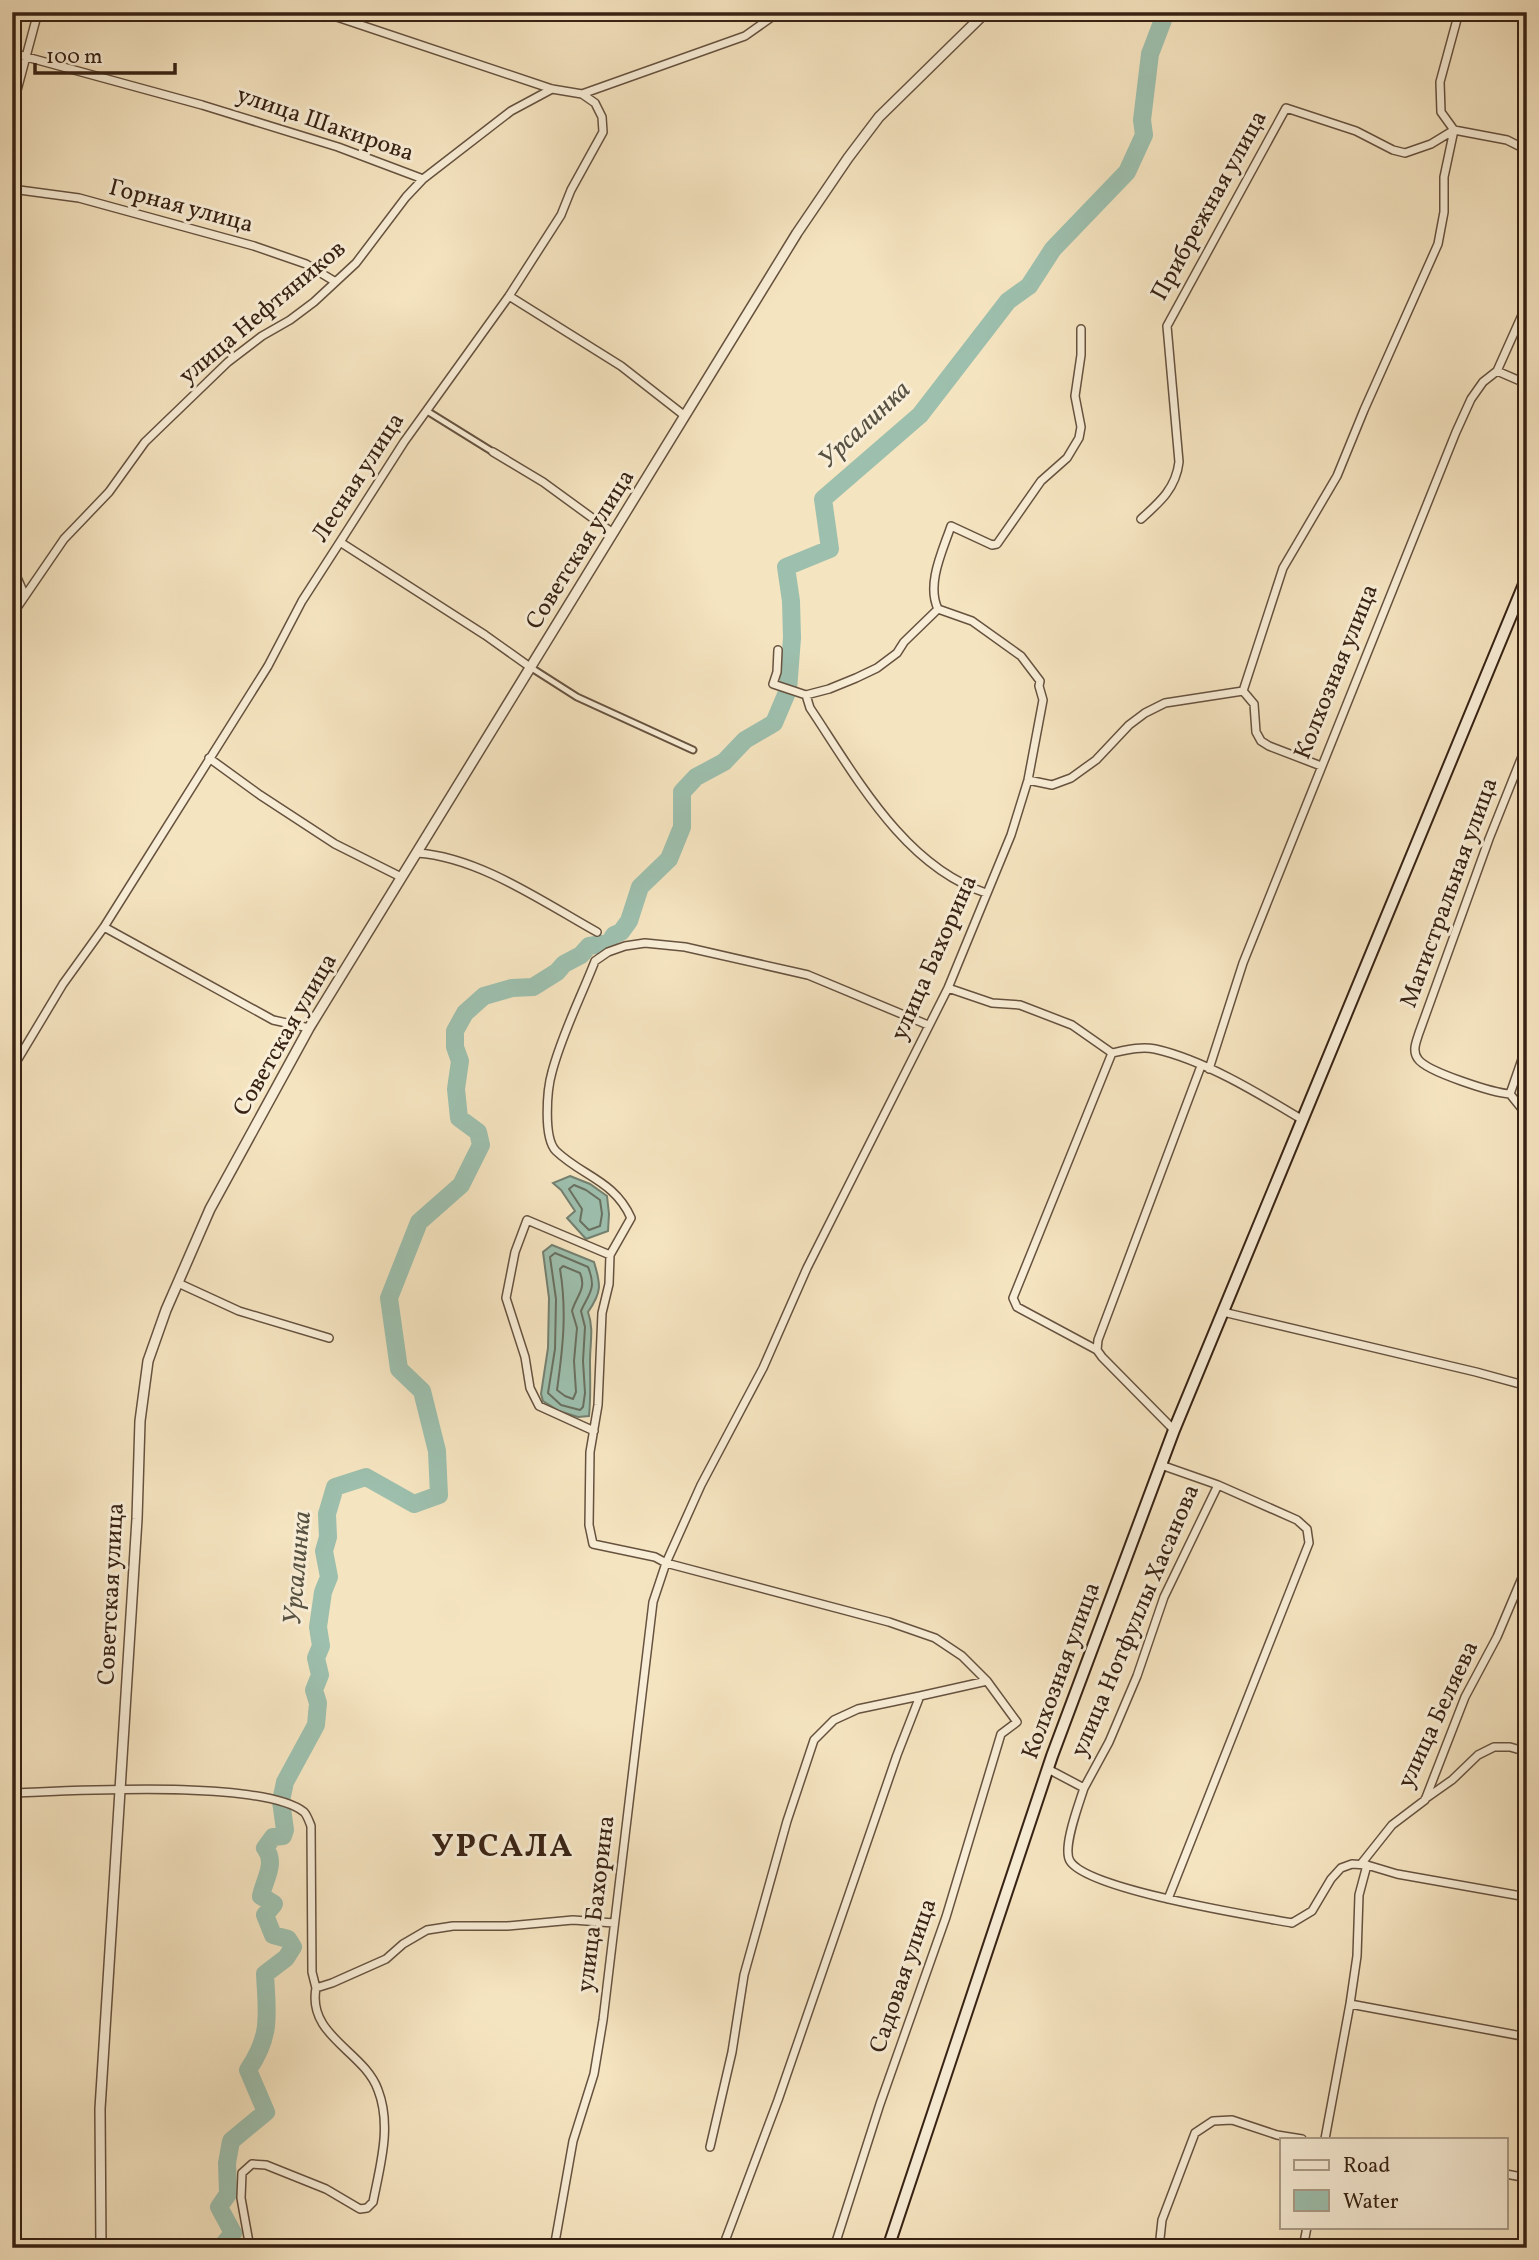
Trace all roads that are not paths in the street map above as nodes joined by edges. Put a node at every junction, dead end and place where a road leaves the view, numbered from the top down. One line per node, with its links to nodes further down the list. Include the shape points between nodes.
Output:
1 (38, 12): 7 (street)
2 (322, 12): 8 (street)
3 (779, 12): 9 (street, via 745,36)
4 (986, 12): 22 (street, Советская улица, via 879,117 848,158)
5 (1459, 12): 11 (street, via 1440,82 1441,111)
6 (12, 53): 7 (street, улица Шакирова)
7 (27, 57): 10 (street); 13 (street, улица Шакирова, via 202,105)
8 (552, 89): 9 (street); 13 (street, улица Нефтяников, via 511,111)
9 (582, 94): 16 (street, Лесная улица, via 602,117 603,132 561,215)
10 (12, 109)
11 (1454, 130): 12 (street, via 1507,140); 24 (street, Прибрежная улица, via 1405,153 1286,107 1167,326 1177,477 1169,492); 34 (street, via 1438,244 1337,476 1283,568)
12 (1527, 150)
13 (423, 179): 15 (street, улица Нефтяников, via 356,263)
14 (12, 189): 15 (street, Горная улица, via 79,198 254,246 306,264)
15 (334, 281): 29 (street, улица Нефтяников, via 314,302 228,362 145,442 109,492 64,539)
16 (509, 296): 21 (street, Лесная улица); 22 (street, via 621,366)
17 (1527, 303): 19 (street, Колхозная улица)
18 (1081, 329): 30 (street, via 1075,396 1079,438 1067,458 1041,481 997,544 951,526 935,581)
19 (1497, 371): 20 (street); 39 (street, Колхозная улица, via 1483,382 1466,410)
20 (1527, 384)
21 (427, 411): 23 (street); 26 (street, Лесная улица)
22 (685, 416): 25 (street, Советская улица)
23 (493, 452): 25 (street)
24 (1141, 519)
25 (614, 533): 33 (street, Советская улица)
26 (340, 542): 33 (street); 38 (street, Лесная улица)
27 (12, 566): 29 (street)
28 (1527, 578): 55 (main road, Колхозная улица)
29 (25, 596): 31 (street, улица Нефтяников)
30 (937, 609): 35 (street, via 888,660 856,678); 40 (street, улица Бахорина, via 972,621 1021,656 1040,681 1044,700)
31 (12, 615)
32 (778, 650): 35 (street, via 773,684)
33 (530, 667): 37 (street, via 577,697); 41 (street, Советская улица)
34 (1243, 691): 39 (street, via 1254,704 1261,741); 40 (street, via 1165,703 1129,725 1096,761 1072,778 1052,785)
35 (806, 695): 43 (street, via 810,708 878,809 928,861 957,881)
36 (1527, 744): 53 (street, Магистральная улица, via 1415,1045 1416,1056 1434,1070)
37 (693, 750)
38 (209, 758): 42 (street, via 335,844); 44 (street, Лесная улица)
39 (1321, 766): 51 (street, Колхозная улица)
40 (1028, 780): 43 (street, улица Бахорина)
41 (417, 853): 42 (street, Советская улица); 45 (street, via 441,855 476,868)
42 (401, 877): 48 (street, Советская улица)
43 (986, 893): 46 (street, улица Бахорина)
44 (104, 927): 48 (street, via 273,1020); 52 (street, Лесная улица)
45 (597, 932)
46 (948, 988): 47 (street, улица Бахорина); 50 (street, via 1033,1010 1072,1026)
47 (928, 1025): 56 (street, via 807,975 685,947 645,943 608,952 595,961 551,1073 548,1128 555,1150 626,1206 631,1218); 67 (street, улица Бахорина)
48 (309, 1028): 57 (street, Советская улица, via 210,1209)
49 (1527, 1045): 53 (street)
50 (1112, 1053): 51 (street, via 1153,1049); 60 (street, via 1013,1298 1017,1307)
51 (1205, 1067): 55 (street); 60 (street, Колхозная улица)
52 (12, 1069)
53 (1510, 1094): 54 (street)
54 (1527, 1115)
55 (1301, 1119): 58 (main road, Колхозная улица)
56 (610, 1255): 64 (street); 64 (street, via 527,1220 506,1297 534,1399 547,1411)
57 (178, 1283): 59 (street, via 239,1311); 74 (street, Советская улица, via 148,1361 140,1421)
58 (1223, 1312): 62 (street); 63 (main road, Колхозная улица)
59 (329, 1338)
60 (1097, 1350): 63 (street)
61 (1527, 1366): 62 (street)
62 (1524, 1385)
63 (1174, 1430): 65 (main road, Колхозная улица)
64 (594, 1431): 67 (street, via 589,1525 593,1544)
65 (1161, 1465): 66 (street, улица Нотфуллы Хасанова); 72 (main road, Колхозная улица)
66 (1218, 1485): 73 (street, улица Нотфуллы Хасанова, via 1164,1597 1110,1742); 79 (street, via 1297,1520 1307,1529 1309,1543)
67 (666, 1563): 69 (street, via 889,1622 935,1639 962,1656); 80 (street, улица Бахорина, via 653,1602)
68 (1527, 1566): 76 (street, улица Беляева, via 1465,1697)
69 (987, 1681): 70 (street); 94 (street, Садовая улица, via 1017,1722 1001,1734 946,1917)
70 (920, 1696): 86 (street, via 858,1709 834,1720 814,1740 746,1964); 93 (street)
71 (1527, 1752): 76 (street, via 1494,1747)
72 (1048, 1769): 73 (street, улица Нотфуллы Хасанова); 95 (main road, Колхозная улица)
73 (1084, 1788): 79 (street, via 1067,1847 1069,1860 1078,1870)
74 (119, 1789): 75 (street); 81 (street, via 250,1796 281,1801 305,1813 311,1826 312,1972); 90 (street, Советская улица, via 100,2109)
75 (12, 1793)
76 (1425, 1800): 77 (street, улица Беляева, via 1392,1825)
77 (1364, 1865): 78 (street); 79 (street, via 1341,1868 1312,1911 1292,1923); 82 (street, улица Беляева)
78 (1527, 1897)
79 (1168, 1899)
80 (614, 1923): 81 (street, via 573,1920 428,1930 386,1959); 92 (street, улица Бахорина, via 594,2074 573,2141)
81 (316, 1988): 91 (street, via 317,2012 329,2033 378,2087 384,2144 373,2202 360,2209 326,2189 266,2165 252,2164 242,2173 240,2198)
82 (1350, 2004): 83 (street); 85 (street, улица Беляева)
83 (1527, 2037)
84 (1296, 2138): 96 (street, via 1232,2120 1213,2121 1195,2133 1163,2220)
85 (1325, 2138)
86 (710, 2147)
87 (1508, 2174): 88 (street)
88 (1527, 2178)
89 (1307, 2228): 97 (street)
90 (101, 2248)
91 (250, 2248)
92 (554, 2248)
93 (726, 2248)
94 (834, 2248)
95 (888, 2248)
96 (1159, 2248)
97 (1303, 2248)

